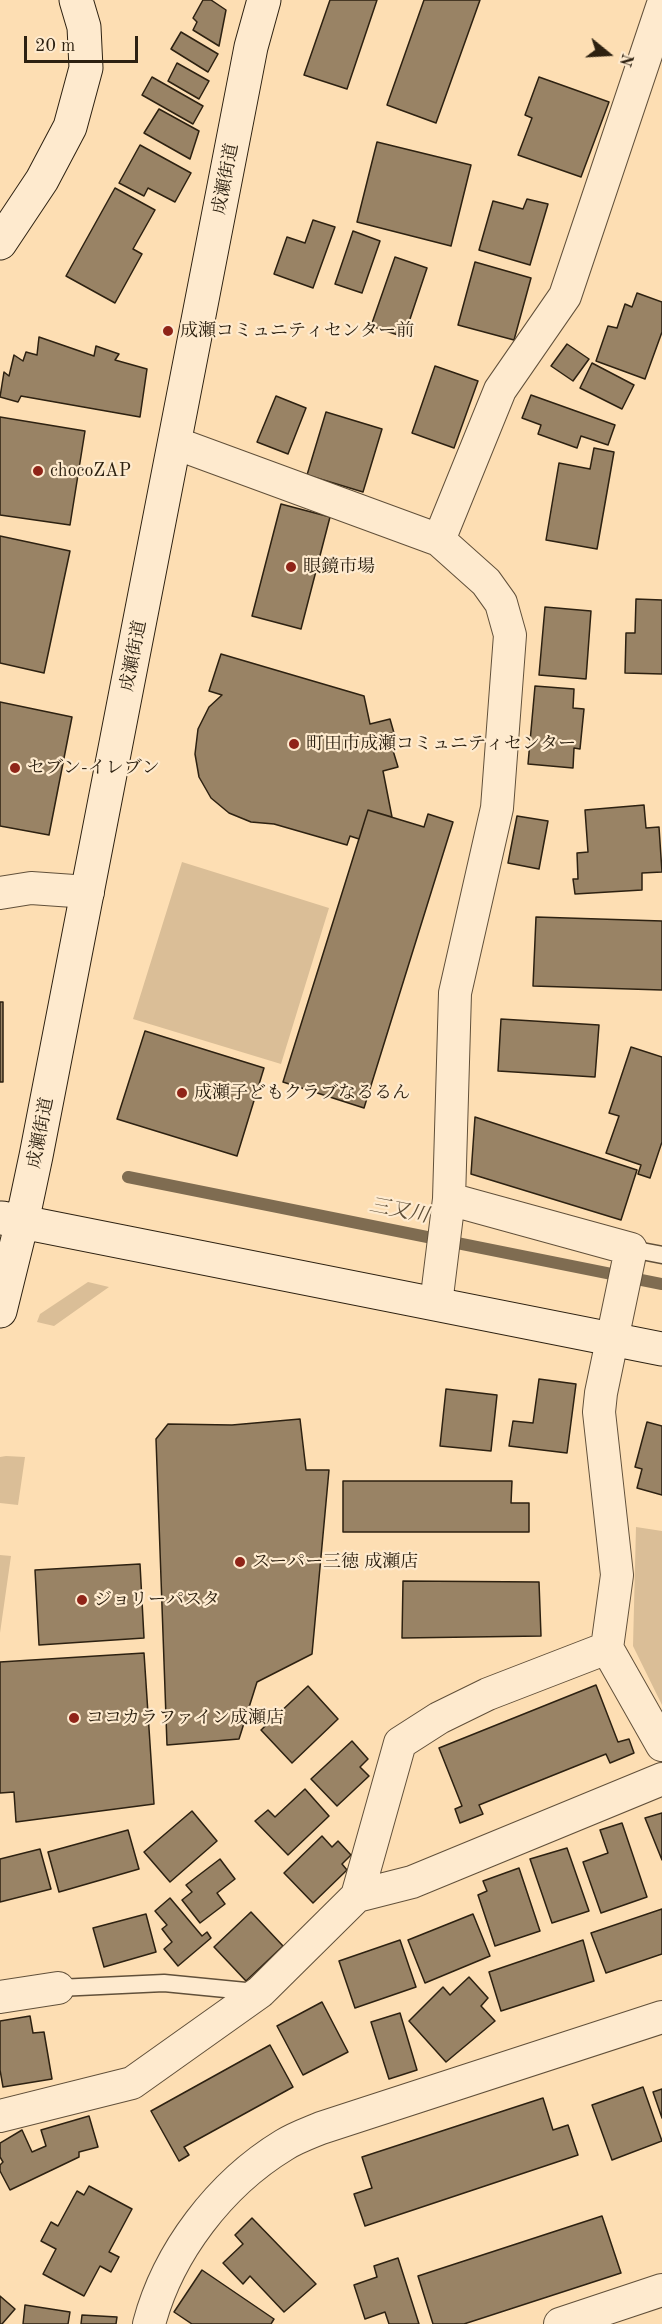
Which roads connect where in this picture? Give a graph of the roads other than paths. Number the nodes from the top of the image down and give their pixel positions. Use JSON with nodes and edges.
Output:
{"nodes":[{"id":1,"x":76,"y":0,"type":"edge"},
{"id":2,"x":264,"y":0,"type":"edge"},
{"id":3,"x":662,"y":7,"type":"edge"},
{"id":4,"x":0,"y":243,"type":"edge"},
{"id":5,"x":175,"y":442,"type":"junction"},
{"id":6,"x":439,"y":540,"type":"junction"},
{"id":7,"x":0,"y":892,"type":"edge"},
{"id":8,"x":88,"y":892,"type":"junction"},
{"id":9,"x":449,"y":1207,"type":"junction"},
{"id":10,"x":11,"y":1220,"type":"edge"},
{"id":11,"x":630,"y":1253,"type":"junction"},
{"id":12,"x":662,"y":1256,"type":"edge"},
{"id":13,"x":436,"y":1304,"type":"junction"},
{"id":14,"x":0,"y":1311,"type":"edge"},
{"id":15,"x":612,"y":1339,"type":"junction"},
{"id":16,"x":662,"y":1349,"type":"edge"},
{"id":17,"x":607,"y":1648,"type":"junction"},
{"id":18,"x":662,"y":1745,"type":"edge"},
{"id":19,"x":662,"y":1779,"type":"edge"},
{"id":20,"x":357,"y":1896,"type":"junction"},
{"id":21,"x":58,"y":1988,"type":"joint"},
{"id":22,"x":260,"y":1992,"type":"junction"},
{"id":23,"x":0,"y":1997,"type":"edge"},
{"id":24,"x":662,"y":2017,"type":"edge"},
{"id":25,"x":0,"y":2116,"type":"edge"},
{"id":26,"x":662,"y":2290,"type":"edge"},
{"id":27,"x":149,"y":2324,"type":"edge"},
{"id":28,"x":560,"y":2324,"type":"edge"}],
"edges":[{"from":1,"to":4,"type":"main road"},
{"from":2,"to":5,"type":"main road","name":"成瀬街道"},
{"from":3,"to":6,"type":"street"},
{"from":5,"to":6,"type":"street"},
{"from":5,"to":8,"type":"main road","name":"成瀬街道"},
{"from":6,"to":9,"type":"street"},
{"from":7,"to":8,"type":"street"},
{"from":8,"to":10,"type":"main road","name":"成瀬街道"},
{"from":9,"to":11,"type":"street"},
{"from":9,"to":13,"type":"street"},
{"from":10,"to":13,"type":"main road"},
{"from":10,"to":14,"type":"main road","name":"成瀬街道"},
{"from":11,"to":12,"type":"lane"},
{"from":11,"to":15,"type":"street"},
{"from":13,"to":15,"type":"main road"},
{"from":15,"to":16,"type":"main road"},
{"from":15,"to":17,"type":"street"},
{"from":17,"to":18,"type":"street"},
{"from":17,"to":20,"type":"street"},
{"from":19,"to":20,"type":"street"},
{"from":20,"to":22,"type":"street"},
{"from":21,"to":22,"type":"lane"},
{"from":21,"to":23,"type":"street"},
{"from":22,"to":25,"type":"street"},
{"from":24,"to":27,"type":"street"},
{"from":26,"to":28,"type":"street"}]}
